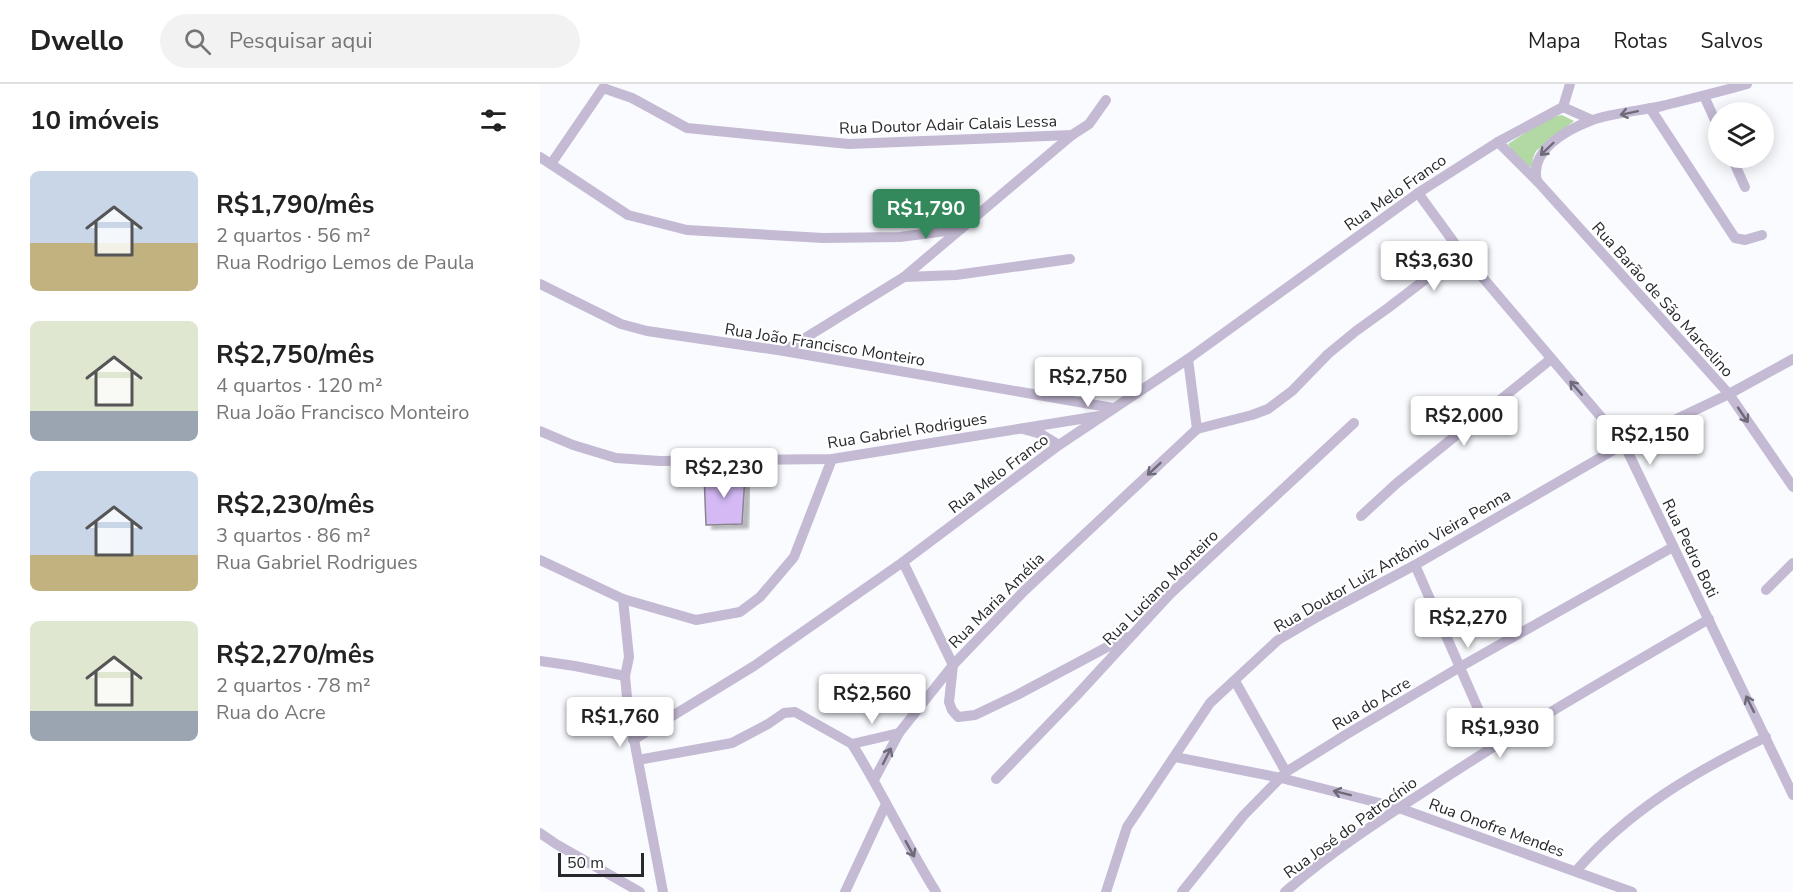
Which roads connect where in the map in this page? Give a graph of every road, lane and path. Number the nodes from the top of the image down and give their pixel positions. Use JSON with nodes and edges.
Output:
{"nodes":[{"id":1,"x":1570,"y":84,"type":"edge"},
{"id":2,"x":1747,"y":84,"type":"edge"},
{"id":3,"x":1704,"y":96,"type":"junction"},
{"id":4,"x":1106,"y":100,"type":"dead end"},
{"id":5,"x":1708,"y":105,"type":"edge"},
{"id":6,"x":1563,"y":106,"type":"junction"},
{"id":7,"x":1650,"y":108,"type":"junction"},
{"id":8,"x":1592,"y":120,"type":"junction"},
{"id":9,"x":1072,"y":135,"type":"junction"},
{"id":10,"x":1498,"y":142,"type":"junction"},
{"id":11,"x":540,"y":157,"type":"edge"},
{"id":12,"x":545,"y":164,"type":"edge"},
{"id":13,"x":1736,"y":168,"type":"edge"},
{"id":14,"x":1538,"y":182,"type":"junction"},
{"id":15,"x":1745,"y":187,"type":"dead end"},
{"id":16,"x":1418,"y":193,"type":"junction"},
{"id":17,"x":961,"y":229,"type":"junction"},
{"id":18,"x":1762,"y":235,"type":"dead end"},
{"id":19,"x":1461,"y":252,"type":"junction"},
{"id":20,"x":1070,"y":259,"type":"dead end"},
{"id":21,"x":904,"y":277,"type":"junction"},
{"id":22,"x":540,"y":284,"type":"edge"},
{"id":23,"x":784,"y":351,"type":"junction"},
{"id":24,"x":1188,"y":359,"type":"junction"},
{"id":25,"x":1551,"y":359,"type":"junction"},
{"id":26,"x":1793,"y":359,"type":"edge"},
{"id":27,"x":1729,"y":394,"type":"junction"},
{"id":28,"x":1113,"y":408,"type":"junction"},
{"id":29,"x":1103,"y":415,"type":"junction"},
{"id":30,"x":1354,"y":423,"type":"dead end"},
{"id":31,"x":1017,"y":428,"type":"junction"},
{"id":32,"x":1197,"y":429,"type":"junction"},
{"id":33,"x":540,"y":431,"type":"edge"},
{"id":34,"x":1624,"y":444,"type":"junction"},
{"id":35,"x":1059,"y":445,"type":"junction"},
{"id":36,"x":832,"y":459,"type":"junction"},
{"id":37,"x":1793,"y":487,"type":"edge"},
{"id":38,"x":1361,"y":516,"type":"dead end"},
{"id":39,"x":1673,"y":547,"type":"junction"},
{"id":40,"x":540,"y":560,"type":"edge"},
{"id":41,"x":903,"y":562,"type":"junction"},
{"id":42,"x":1793,"y":563,"type":"edge"},
{"id":43,"x":1415,"y":565,"type":"junction"},
{"id":44,"x":1766,"y":590,"type":"dead end"},
{"id":45,"x":623,"y":599,"type":"junction"},
{"id":46,"x":1709,"y":619,"type":"junction"},
{"id":47,"x":1133,"y":633,"type":"junction"},
{"id":48,"x":540,"y":661,"type":"edge"},
{"id":49,"x":953,"y":665,"type":"junction"},
{"id":50,"x":1460,"y":667,"type":"junction"},
{"id":51,"x":625,"y":676,"type":"junction"},
{"id":52,"x":1234,"y":681,"type":"junction"},
{"id":53,"x":899,"y":733,"type":"junction"},
{"id":54,"x":1766,"y":737,"type":"junction"},
{"id":55,"x":633,"y":740,"type":"junction"},
{"id":56,"x":852,"y":744,"type":"junction"},
{"id":57,"x":1494,"y":745,"type":"junction"},
{"id":58,"x":1175,"y":757,"type":"junction"},
{"id":59,"x":638,"y":760,"type":"junction"},
{"id":60,"x":1283,"y":775,"type":"junction"},
{"id":61,"x":996,"y":779,"type":"dead end"},
{"id":62,"x":874,"y":780,"type":"junction"},
{"id":63,"x":1793,"y":795,"type":"edge"},
{"id":64,"x":886,"y":804,"type":"junction"},
{"id":65,"x":1399,"y":808,"type":"junction"},
{"id":66,"x":540,"y":833,"type":"edge"},
{"id":67,"x":1576,"y":871,"type":"junction"},
{"id":68,"x":640,"y":892,"type":"edge"},
{"id":69,"x":663,"y":892,"type":"edge"},
{"id":70,"x":844,"y":892,"type":"edge"},
{"id":71,"x":936,"y":892,"type":"edge"},
{"id":72,"x":1106,"y":892,"type":"edge"},
{"id":73,"x":1182,"y":892,"type":"edge"},
{"id":74,"x":1285,"y":892,"type":"edge"},
{"id":75,"x":1632,"y":892,"type":"edge"}],
"edges":[{"from":1,"to":6,"type":"street"},
{"from":2,"to":3,"type":"street"},
{"from":3,"to":5,"type":"street"},
{"from":3,"to":7,"type":"street"},
{"from":4,"to":9,"type":"street"},
{"from":6,"to":8,"type":"street"},
{"from":6,"to":10,"type":"street","name":"Rua Melo Franco"},
{"from":7,"to":8,"type":"street","one_way":true},
{"from":7,"to":18,"type":"street"},
{"from":8,"to":14,"type":"street","one_way":true},
{"from":9,"to":12,"type":"street","name":"Rua Doutor Adair Calais Lessa"},
{"from":9,"to":17,"type":"street"},
{"from":10,"to":14,"type":"street","name":"Rua Barão de São Marcelino"},
{"from":10,"to":16,"type":"street","name":"Rua Melo Franco"},
{"from":11,"to":12,"type":"street"},
{"from":12,"to":17,"type":"street"},
{"from":13,"to":15,"type":"street"},
{"from":14,"to":27,"type":"street","name":"Rua Barão de São Marcelino"},
{"from":16,"to":19,"type":"street","name":"Rua Pedro Boti"},
{"from":16,"to":24,"type":"street","name":"Rua Melo Franco"},
{"from":17,"to":21,"type":"street"},
{"from":19,"to":25,"type":"street","name":"Rua Pedro Boti"},
{"from":19,"to":32,"type":"street"},
{"from":20,"to":21,"type":"street"},
{"from":21,"to":23,"type":"street"},
{"from":22,"to":23,"type":"street","name":"Rua João Francisco Monteiro"},
{"from":23,"to":28,"type":"street","name":"Rua João Francisco Monteiro"},
{"from":24,"to":28,"type":"street","name":"Rua Melo Franco"},
{"from":24,"to":32,"type":"street"},
{"from":34,"to":25,"type":"street","name":"Rua Pedro Boti","one_way":true},
{"from":25,"to":38,"type":"street"},
{"from":26,"to":27,"type":"street","name":"Rua Doutor Luiz Antônio Vieira Penna"},
{"from":27,"to":34,"type":"street","name":"Rua Doutor Luiz Antônio Vieira Penna"},
{"from":27,"to":37,"type":"street","name":"Rua Barão de São Marcelino","one_way":true},
{"from":28,"to":29,"type":"street","name":"Rua Melo Franco"},
{"from":29,"to":31,"type":"street","name":"Rua Gabriel Rodrigues"},
{"from":29,"to":35,"type":"street","name":"Rua Melo Franco"},
{"from":30,"to":47,"type":"street","name":"Rua Luciano Monteiro"},
{"from":31,"to":35,"type":"street"},
{"from":31,"to":36,"type":"street","name":"Rua Gabriel Rodrigues"},
{"from":32,"to":49,"type":"street","name":"Rua Maria Amélia","one_way":true},
{"from":33,"to":36,"type":"street","name":"Rua Gabriel Rodrigues"},
{"from":34,"to":39,"type":"street","name":"Rua Pedro Boti"},
{"from":34,"to":43,"type":"street","name":"Rua Doutor Luiz Antônio Vieira Penna"},
{"from":35,"to":41,"type":"street","name":"Rua Melo Franco"},
{"from":36,"to":45,"type":"street"},
{"from":39,"to":46,"type":"street","name":"Rua Pedro Boti"},
{"from":39,"to":50,"type":"street","name":"Rua do Acre"},
{"from":40,"to":45,"type":"street"},
{"from":41,"to":49,"type":"street"},
{"from":41,"to":55,"type":"street","name":"Rua Melo Franco"},
{"from":42,"to":44,"type":"street"},
{"from":43,"to":50,"type":"street"},
{"from":43,"to":52,"type":"street","name":"Rua Doutor Luiz Antônio Vieira Penna"},
{"from":45,"to":51,"type":"street"},
{"from":54,"to":46,"type":"street","name":"Rua Pedro Boti","one_way":true},
{"from":46,"to":57,"type":"street","name":"Rua José do Patrocínio"},
{"from":47,"to":49,"type":"street"},
{"from":47,"to":61,"type":"street","name":"Rua Luciano Monteiro"},
{"from":48,"to":51,"type":"street"},
{"from":49,"to":53,"type":"street","name":"Rua Maria Amélia"},
{"from":50,"to":57,"type":"street"},
{"from":50,"to":60,"type":"street","name":"Rua do Acre"},
{"from":51,"to":55,"type":"street"},
{"from":52,"to":58,"type":"street","name":"Rua Doutor Luiz Antônio Vieira Penna"},
{"from":52,"to":60,"type":"street"},
{"from":53,"to":56,"type":"street"},
{"from":62,"to":53,"type":"street","name":"Rua Maria Amélia","one_way":true},
{"from":54,"to":63,"type":"street","name":"Rua Pedro Boti"},
{"from":54,"to":67,"type":"street"},
{"from":55,"to":59,"type":"street"},
{"from":56,"to":59,"type":"street"},
{"from":56,"to":62,"type":"street"},
{"from":57,"to":65,"type":"street","name":"Rua José do Patrocínio"},
{"from":58,"to":60,"type":"street","name":"Rua Onofre Mendes"},
{"from":58,"to":72,"type":"street","name":"Rua Doutor Luiz Antônio Vieira Penna"},
{"from":59,"to":69,"type":"street"},
{"from":65,"to":60,"type":"street","name":"Rua Onofre Mendes","one_way":true},
{"from":60,"to":73,"type":"street","name":"Rua do Acre"},
{"from":62,"to":64,"type":"street"},
{"from":64,"to":70,"type":"street"},
{"from":64,"to":71,"type":"street","one_way":true},
{"from":65,"to":67,"type":"street","name":"Rua Onofre Mendes"},
{"from":65,"to":74,"type":"street","name":"Rua José do Patrocínio"},
{"from":66,"to":68,"type":"street"},
{"from":67,"to":75,"type":"street","name":"Rua Onofre Mendes"}]}
